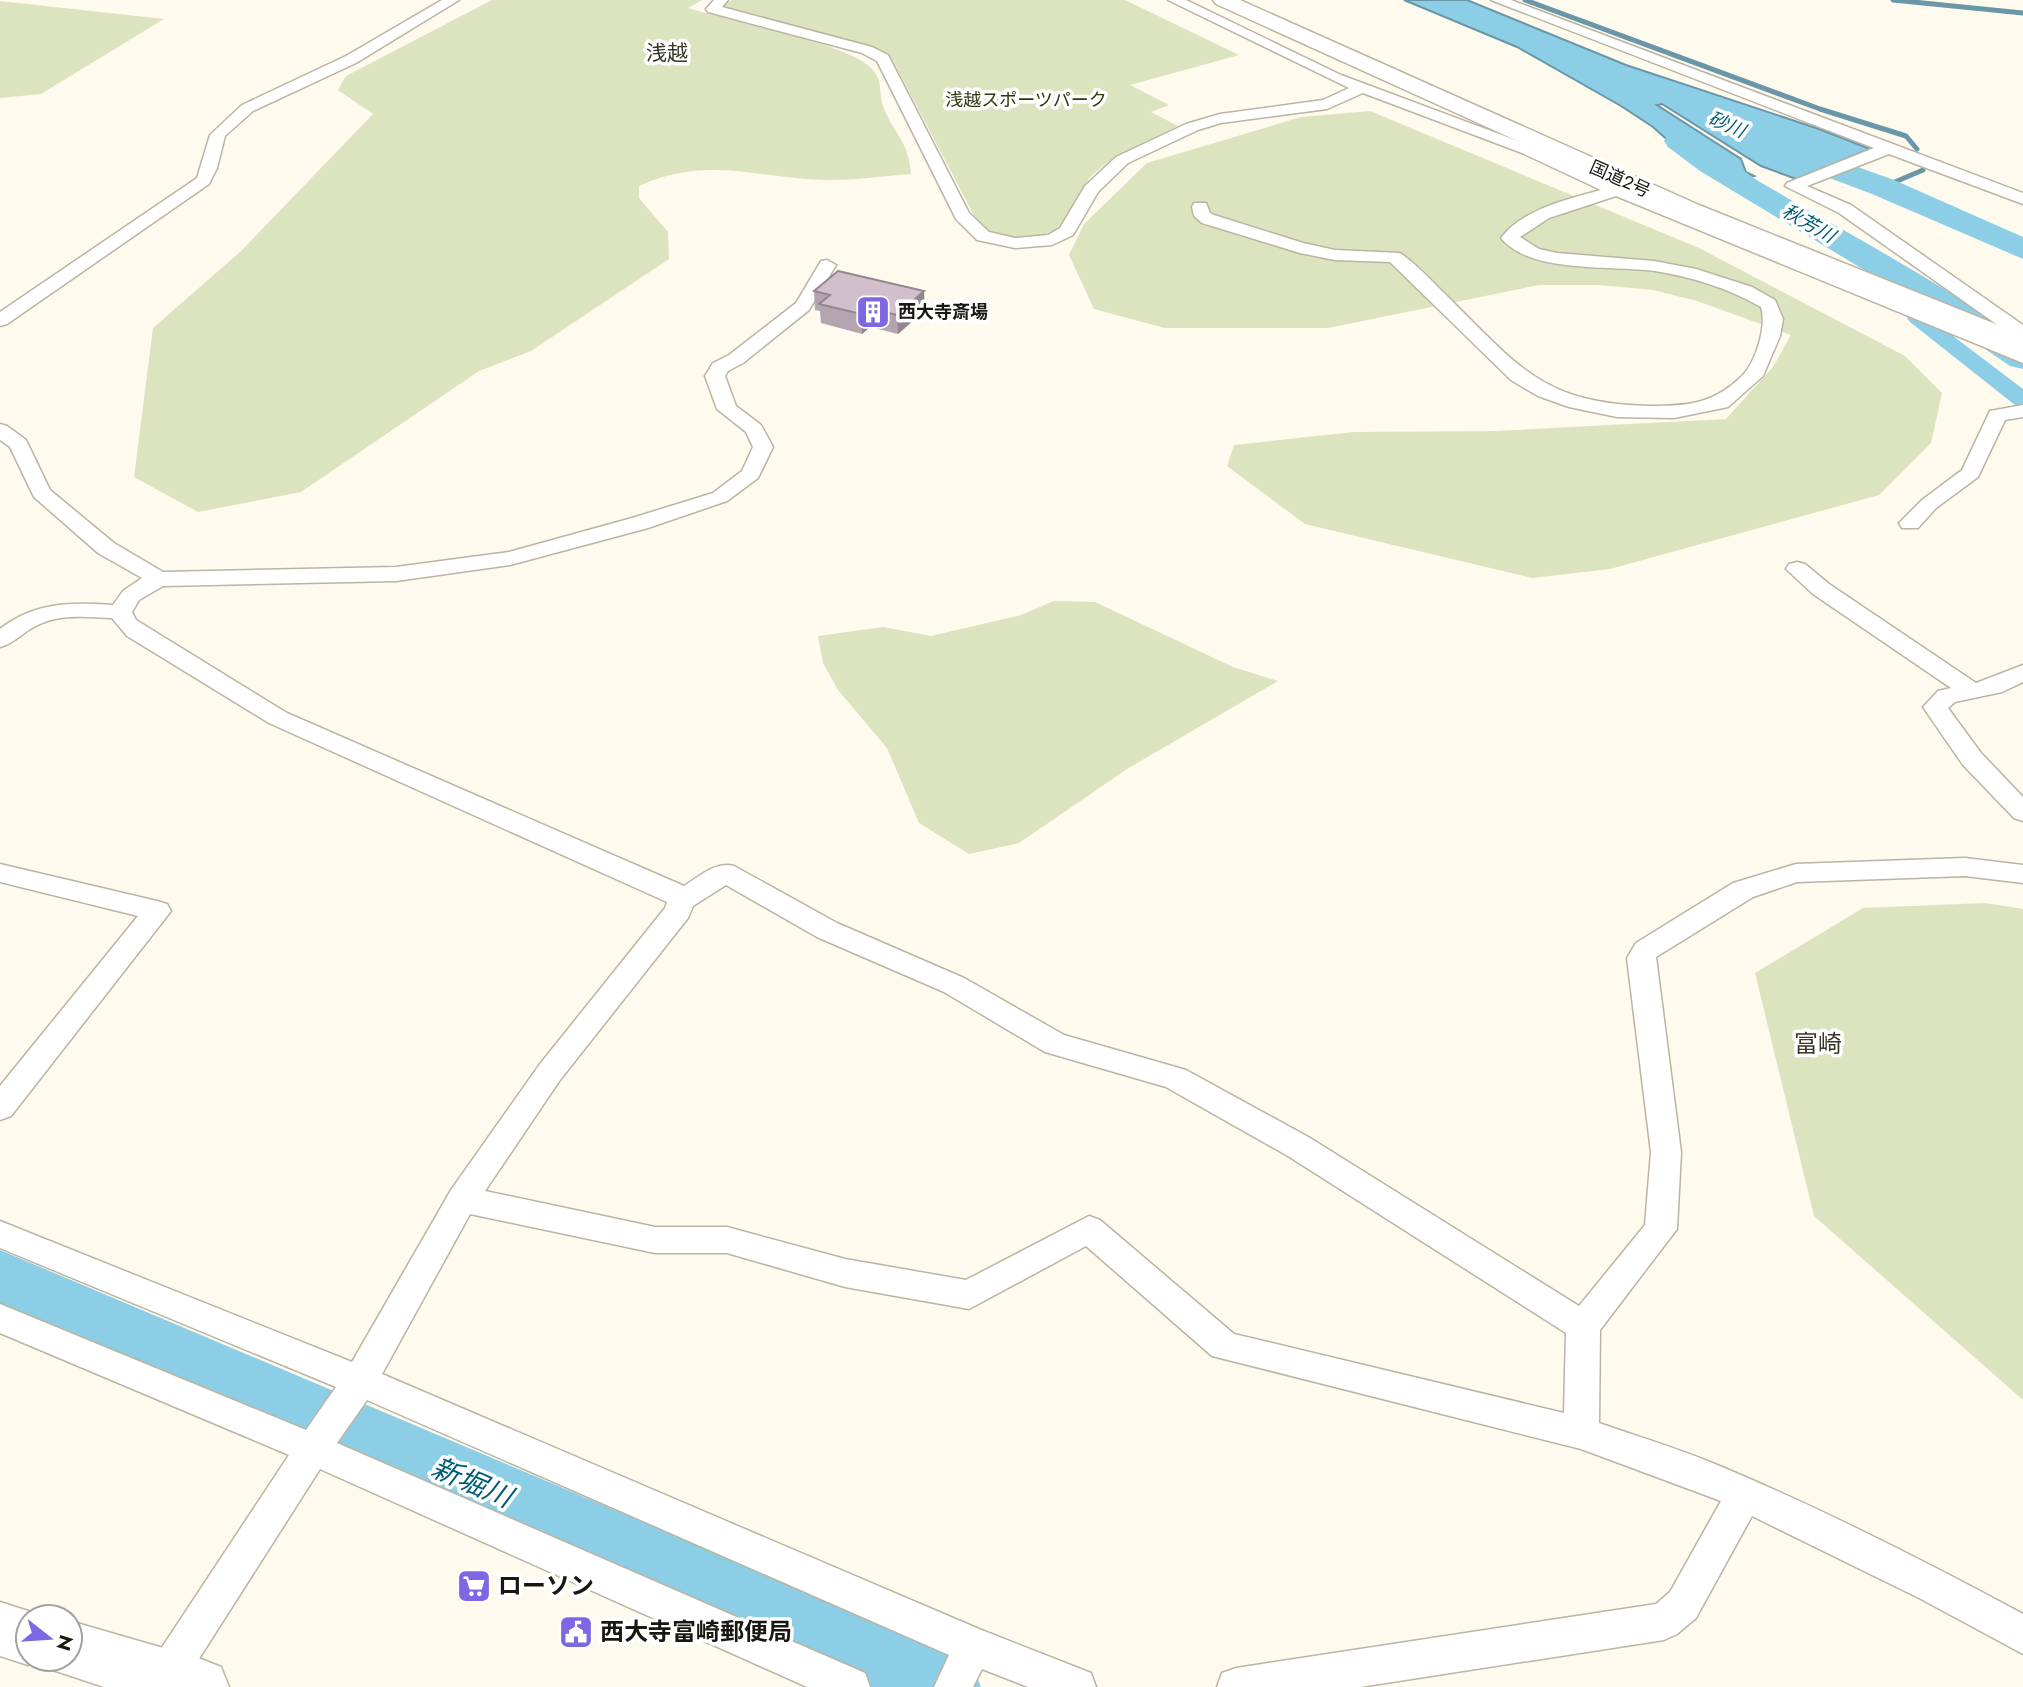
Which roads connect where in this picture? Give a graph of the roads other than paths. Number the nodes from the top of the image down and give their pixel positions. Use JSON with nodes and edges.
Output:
{"nodes":[{"id":1,"x":452,"y":0,"type":"edge"},
{"id":2,"x":721,"y":0,"type":"edge"},
{"id":3,"x":1174,"y":0,"type":"edge"},
{"id":4,"x":1223,"y":0,"type":"edge"},
{"id":5,"x":1498,"y":0,"type":"edge"},
{"id":6,"x":1362,"y":88,"type":"junction"},
{"id":7,"x":1889,"y":148,"type":"junction"},
{"id":8,"x":1617,"y":191,"type":"junction"},
{"id":9,"x":2023,"y":199,"type":"edge"},
{"id":10,"x":1200,"y":207,"type":"dead end"},
{"id":11,"x":1684,"y":213,"type":"junction"},
{"id":12,"x":827,"y":265,"type":"dead end"},
{"id":13,"x":0,"y":320,"type":"edge"},
{"id":14,"x":2023,"y":334,"type":"edge"},
{"id":15,"x":2023,"y":345,"type":"edge"},
{"id":16,"x":2023,"y":357,"type":"edge"},
{"id":17,"x":2023,"y":411,"type":"edge"},
{"id":18,"x":0,"y":430,"type":"edge"},
{"id":19,"x":1910,"y":523,"type":"dead end"},
{"id":20,"x":1797,"y":569,"type":"dead end"},
{"id":21,"x":159,"y":579,"type":"junction"},
{"id":22,"x":121,"y":612,"type":"junction"},
{"id":23,"x":0,"y":640,"type":"edge"},
{"id":24,"x":2023,"y":672,"type":"edge"},
{"id":25,"x":1972,"y":691,"type":"junction"},
{"id":26,"x":2023,"y":812,"type":"edge"},
{"id":27,"x":0,"y":873,"type":"edge"},
{"id":28,"x":2023,"y":874,"type":"edge"},
{"id":29,"x":681,"y":901,"type":"junction"},
{"id":30,"x":0,"y":1108,"type":"edge"},
{"id":31,"x":462,"y":1199,"type":"junction"},
{"id":32,"x":0,"y":1234,"type":"edge"},
{"id":33,"x":0,"y":1318,"type":"edge"},
{"id":34,"x":1583,"y":1326,"type":"junction"},
{"id":35,"x":356,"y":1389,"type":"junction"},
{"id":36,"x":1581,"y":1433,"type":"junction"},
{"id":37,"x":315,"y":1446,"type":"junction"},
{"id":38,"x":1745,"y":1494,"type":"junction"},
{"id":39,"x":2023,"y":1634,"type":"edge"},
{"id":40,"x":84,"y":1654,"type":"edge"},
{"id":41,"x":964,"y":1664,"type":"edge"},
{"id":42,"x":175,"y":1683,"type":"edge"},
{"id":43,"x":851,"y":1687,"type":"edge"},
{"id":44,"x":1077,"y":1687,"type":"edge"},
{"id":45,"x":1236,"y":1687,"type":"edge"}],
"edges":[{"from":1,"to":13,"type":"street"},
{"from":2,"to":6,"type":"street"},
{"from":3,"to":6,"type":"street"},
{"from":4,"to":11,"type":"main road","name":"国道2号"},
{"from":5,"to":7,"type":"street"},
{"from":6,"to":8,"type":"street"},
{"from":7,"to":9,"type":"street"},
{"from":7,"to":14,"type":"street"},
{"from":8,"to":10,"type":"street"},
{"from":8,"to":11,"type":"street"},
{"from":11,"to":15,"type":"main road","name":"国道2号"},
{"from":11,"to":16,"type":"street"},
{"from":12,"to":21,"type":"street"},
{"from":17,"to":19,"type":"street"},
{"from":18,"to":21,"type":"street"},
{"from":20,"to":25,"type":"street"},
{"from":21,"to":22,"type":"street"},
{"from":22,"to":23,"type":"street"},
{"from":22,"to":29,"type":"street"},
{"from":24,"to":25,"type":"street"},
{"from":25,"to":26,"type":"street"},
{"from":27,"to":30,"type":"street"},
{"from":28,"to":34,"type":"street"},
{"from":29,"to":31,"type":"street"},
{"from":29,"to":34,"type":"street"},
{"from":31,"to":35,"type":"street"},
{"from":31,"to":36,"type":"street"},
{"from":32,"to":35,"type":"street"},
{"from":33,"to":37,"type":"street"},
{"from":34,"to":36,"type":"street"},
{"from":35,"to":37,"type":"street"},
{"from":35,"to":41,"type":"street"},
{"from":36,"to":38,"type":"street"},
{"from":37,"to":42,"type":"street"},
{"from":37,"to":43,"type":"street"},
{"from":38,"to":39,"type":"street"},
{"from":38,"to":45,"type":"street"},
{"from":40,"to":42,"type":"main road"},
{"from":41,"to":44,"type":"street"}]}
